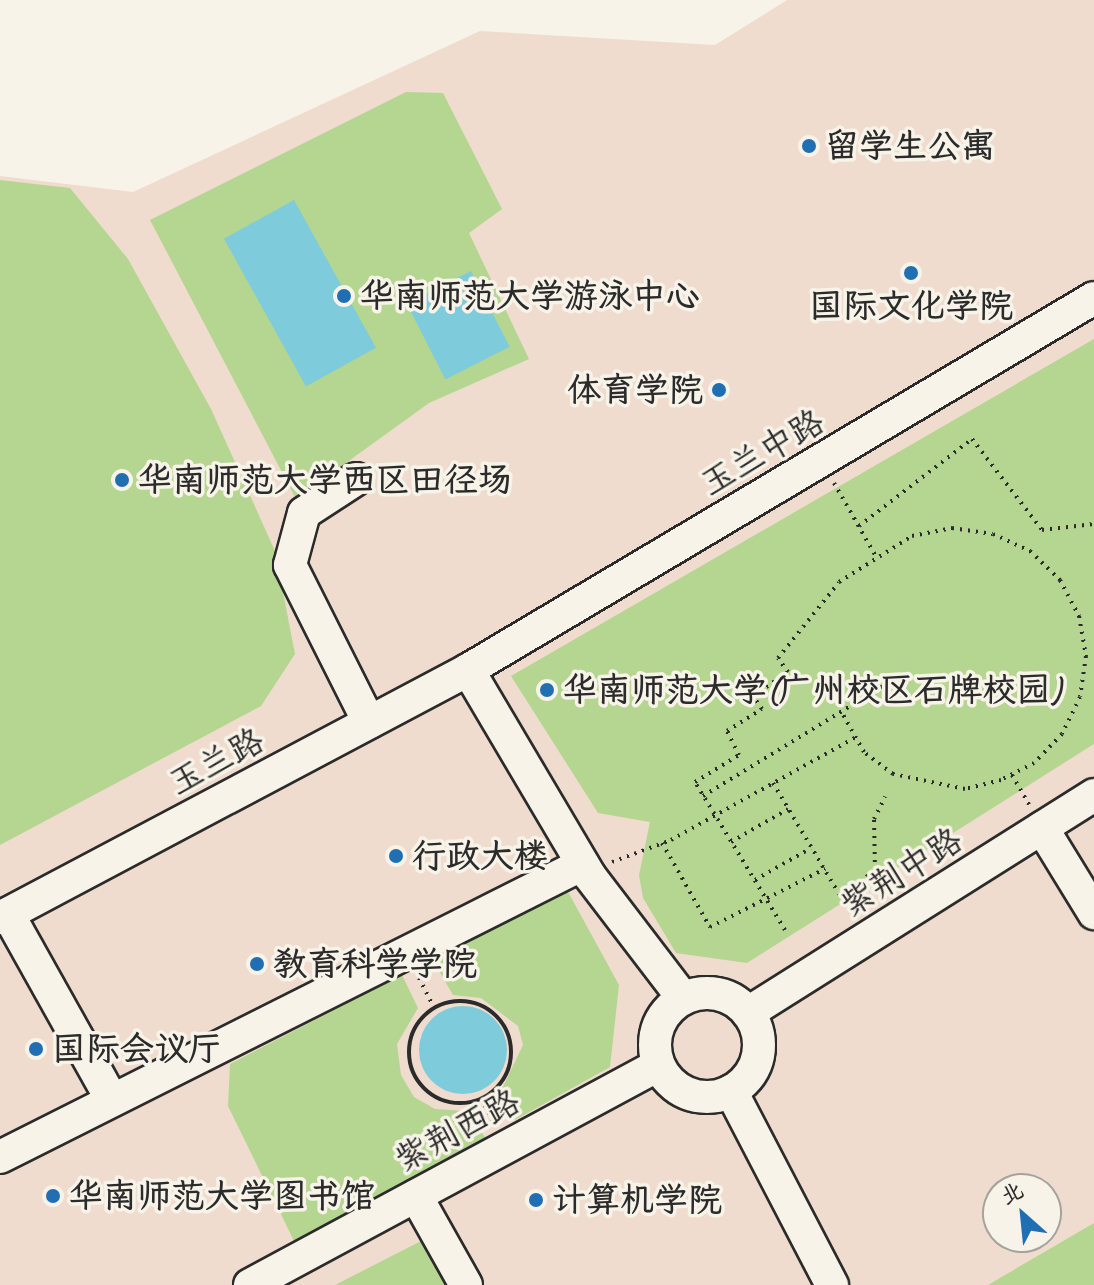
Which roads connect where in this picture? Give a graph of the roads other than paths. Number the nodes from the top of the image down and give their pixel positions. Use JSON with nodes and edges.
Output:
{"nodes":[{"id":1,"x":1094,"y":298,"type":"edge"},
{"id":2,"x":356,"y":479,"type":"dead end"},
{"id":3,"x":468,"y":670,"type":"junction"},
{"id":4,"x":369,"y":722,"type":"junction"},
{"id":5,"x":1094,"y":795,"type":"edge"},
{"id":6,"x":1042,"y":828,"type":"junction"},
{"id":7,"x":586,"y":870,"type":"junction"},
{"id":8,"x":1094,"y":913,"type":"edge"},
{"id":9,"x":4,"y":916,"type":"edge"},
{"id":10,"x":683,"y":998,"type":"junction"},
{"id":11,"x":748,"y":1013,"type":"junction"},
{"id":12,"x":658,"y":1065,"type":"junction"},
{"id":13,"x":731,"y":1091,"type":"junction"},
{"id":14,"x":112,"y":1100,"type":"junction"},
{"id":15,"x":0,"y":1157,"type":"edge"},
{"id":16,"x":416,"y":1196,"type":"junction"},
{"id":17,"x":250,"y":1285,"type":"edge"},
{"id":18,"x":466,"y":1285,"type":"edge"},
{"id":19,"x":832,"y":1285,"type":"edge"}],
"edges":[{"from":1,"to":3,"type":"street","name":"玉兰中路"},
{"from":2,"to":4,"type":"street"},
{"from":3,"to":4,"type":"street","name":"玉兰路"},
{"from":3,"to":7,"type":"street"},
{"from":4,"to":9,"type":"street","name":"玉兰路"},
{"from":5,"to":6,"type":"street","name":"紫荆中路"},
{"from":6,"to":8,"type":"street"},
{"from":6,"to":11,"type":"street","name":"紫荆中路"},
{"from":7,"to":10,"type":"street"},
{"from":7,"to":14,"type":"street"},
{"from":9,"to":14,"type":"street"},
{"from":10,"to":11,"type":"street"},
{"from":10,"to":12,"type":"street"},
{"from":11,"to":13,"type":"street"},
{"from":12,"to":13,"type":"street"},
{"from":12,"to":16,"type":"street","name":"紫荆西路"},
{"from":13,"to":19,"type":"street"},
{"from":14,"to":15,"type":"street"},
{"from":16,"to":17,"type":"street","name":"紫荆西路"},
{"from":16,"to":18,"type":"street"}]}
